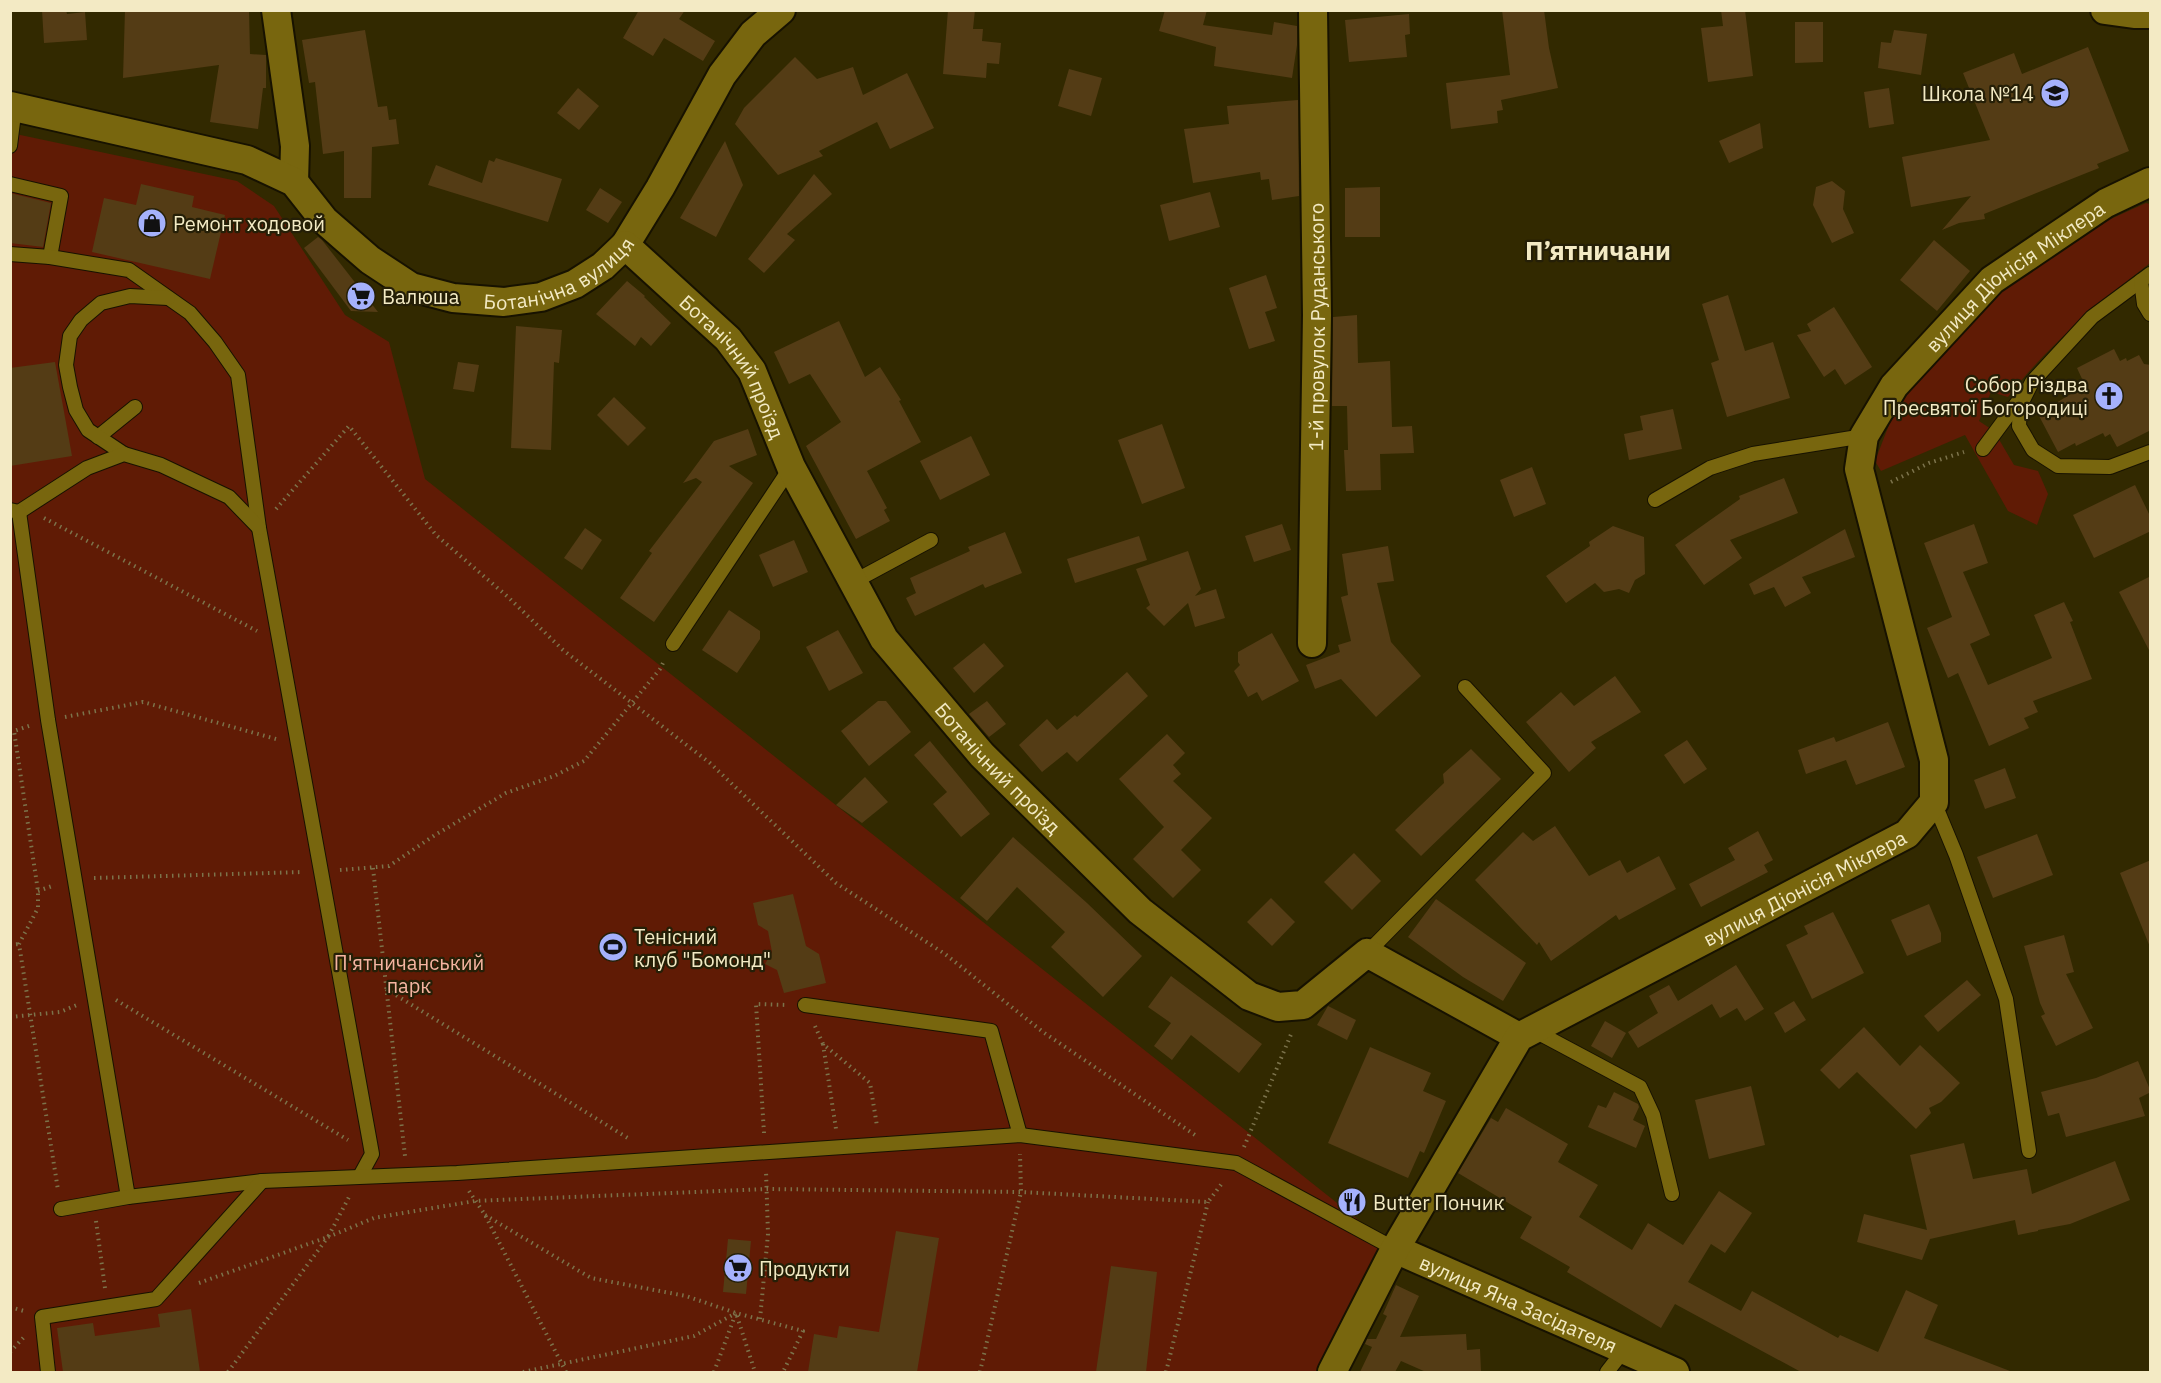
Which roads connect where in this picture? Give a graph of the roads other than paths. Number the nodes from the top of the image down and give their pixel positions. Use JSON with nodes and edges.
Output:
{"nodes":[{"id":1,"x":276,"y":10,"type":"edge"},
{"id":2,"x":781,"y":10,"type":"edge"},
{"id":3,"x":1313,"y":10,"type":"edge"},
{"id":4,"x":2105,"y":10,"type":"edge"},
{"id":5,"x":2151,"y":14,"type":"edge"},
{"id":6,"x":13,"y":106,"type":"edge"},
{"id":7,"x":10,"y":146,"type":"edge"},
{"id":8,"x":294,"y":182,"type":"junction"},
{"id":9,"x":2151,"y":182,"type":"edge"},
{"id":10,"x":10,"y":184,"type":"edge"},
{"id":11,"x":625,"y":244,"type":"junction"},
{"id":12,"x":10,"y":254,"type":"edge"},
{"id":13,"x":50,"y":257,"type":"junction"},
{"id":14,"x":2146,"y":277,"type":"edge"},
{"id":15,"x":169,"y":298,"type":"junction"},
{"id":16,"x":2151,"y":314,"type":"edge"},
{"id":17,"x":2032,"y":382,"type":"junction"},
{"id":18,"x":135,"y":407,"type":"dead end"},
{"id":19,"x":1864,"y":436,"type":"junction"},
{"id":20,"x":98,"y":437,"type":"junction"},
{"id":21,"x":1983,"y":449,"type":"road end"},
{"id":22,"x":2151,"y":452,"type":"edge"},
{"id":23,"x":124,"y":454,"type":"junction"},
{"id":24,"x":791,"y":466,"type":"junction"},
{"id":25,"x":1655,"y":500,"type":"dead end"},
{"id":26,"x":18,"y":510,"type":"edge"},
{"id":27,"x":259,"y":528,"type":"junction"},
{"id":28,"x":932,"y":540,"type":"dead end"},
{"id":29,"x":853,"y":582,"type":"junction"},
{"id":30,"x":1312,"y":643,"type":"dead end"},
{"id":31,"x":673,"y":644,"type":"dead end"},
{"id":32,"x":1465,"y":687,"type":"dead end"},
{"id":33,"x":1934,"y":802,"type":"junction"},
{"id":34,"x":1367,"y":953,"type":"junction"},
{"id":35,"x":805,"y":1005,"type":"road end"},
{"id":36,"x":1526,"y":1033,"type":"junction"},
{"id":37,"x":1020,"y":1135,"type":"junction"},
{"id":38,"x":2029,"y":1151,"type":"dead end"},
{"id":39,"x":360,"y":1176,"type":"junction"},
{"id":40,"x":262,"y":1181,"type":"junction"},
{"id":41,"x":1672,"y":1194,"type":"dead end"},
{"id":42,"x":128,"y":1197,"type":"junction"},
{"id":43,"x":61,"y":1209,"type":"road end"},
{"id":44,"x":1395,"y":1249,"type":"junction"},
{"id":45,"x":1624,"y":1350,"type":"junction"},
{"id":46,"x":48,"y":1372,"type":"edge"},
{"id":47,"x":1332,"y":1372,"type":"edge"},
{"id":48,"x":1606,"y":1372,"type":"edge"},
{"id":49,"x":1675,"y":1372,"type":"edge"}],
"edges":[{"from":1,"to":8,"type":"street"},
{"from":2,"to":11,"type":"street","name":"Ботанічна вулиця"},
{"from":3,"to":30,"type":"street","name":"1-й провулок Руданського"},
{"from":4,"to":5,"type":"street"},
{"from":6,"to":7,"type":"lane"},
{"from":6,"to":8,"type":"street","name":"Ботанічна вулиця"},
{"from":8,"to":11,"type":"street","name":"Ботанічна вулиця"},
{"from":9,"to":19,"type":"street","name":"вулиця Діонісія Міклера"},
{"from":10,"to":13,"type":"lane"},
{"from":11,"to":24,"type":"street","name":"Ботанічний проїзд"},
{"from":12,"to":13,"type":"lane"},
{"from":13,"to":15,"type":"lane"},
{"from":14,"to":16,"type":"lane"},
{"from":14,"to":17,"type":"lane"},
{"from":15,"to":20,"type":"lane"},
{"from":15,"to":27,"type":"lane"},
{"from":17,"to":21,"type":"lane"},
{"from":17,"to":22,"type":"lane"},
{"from":18,"to":20,"type":"lane"},
{"from":19,"to":25,"type":"lane"},
{"from":19,"to":33,"type":"street","name":"вулиця Діонісія Міклера"},
{"from":20,"to":23,"type":"lane"},
{"from":23,"to":26,"type":"lane"},
{"from":23,"to":27,"type":"lane"},
{"from":24,"to":29,"type":"street","name":"Ботанічний проїзд"},
{"from":24,"to":31,"type":"lane"},
{"from":26,"to":42,"type":"lane"},
{"from":27,"to":39,"type":"lane"},
{"from":28,"to":29,"type":"lane"},
{"from":29,"to":34,"type":"street","name":"Ботанічний проїзд"},
{"from":32,"to":34,"type":"lane"},
{"from":33,"to":36,"type":"street","name":"вулиця Діонісія Міклера"},
{"from":33,"to":38,"type":"lane"},
{"from":34,"to":36,"type":"street"},
{"from":35,"to":37,"type":"lane"},
{"from":36,"to":41,"type":"lane"},
{"from":36,"to":44,"type":"street"},
{"from":37,"to":39,"type":"lane"},
{"from":37,"to":44,"type":"lane"},
{"from":39,"to":40,"type":"lane"},
{"from":40,"to":42,"type":"lane"},
{"from":40,"to":46,"type":"lane"},
{"from":42,"to":43,"type":"lane"},
{"from":44,"to":45,"type":"street","name":"вулиця Яна Засідателя"},
{"from":44,"to":47,"type":"street"},
{"from":45,"to":48,"type":"lane"},
{"from":45,"to":49,"type":"street","name":"вулиця Яна Засідателя"}]}
